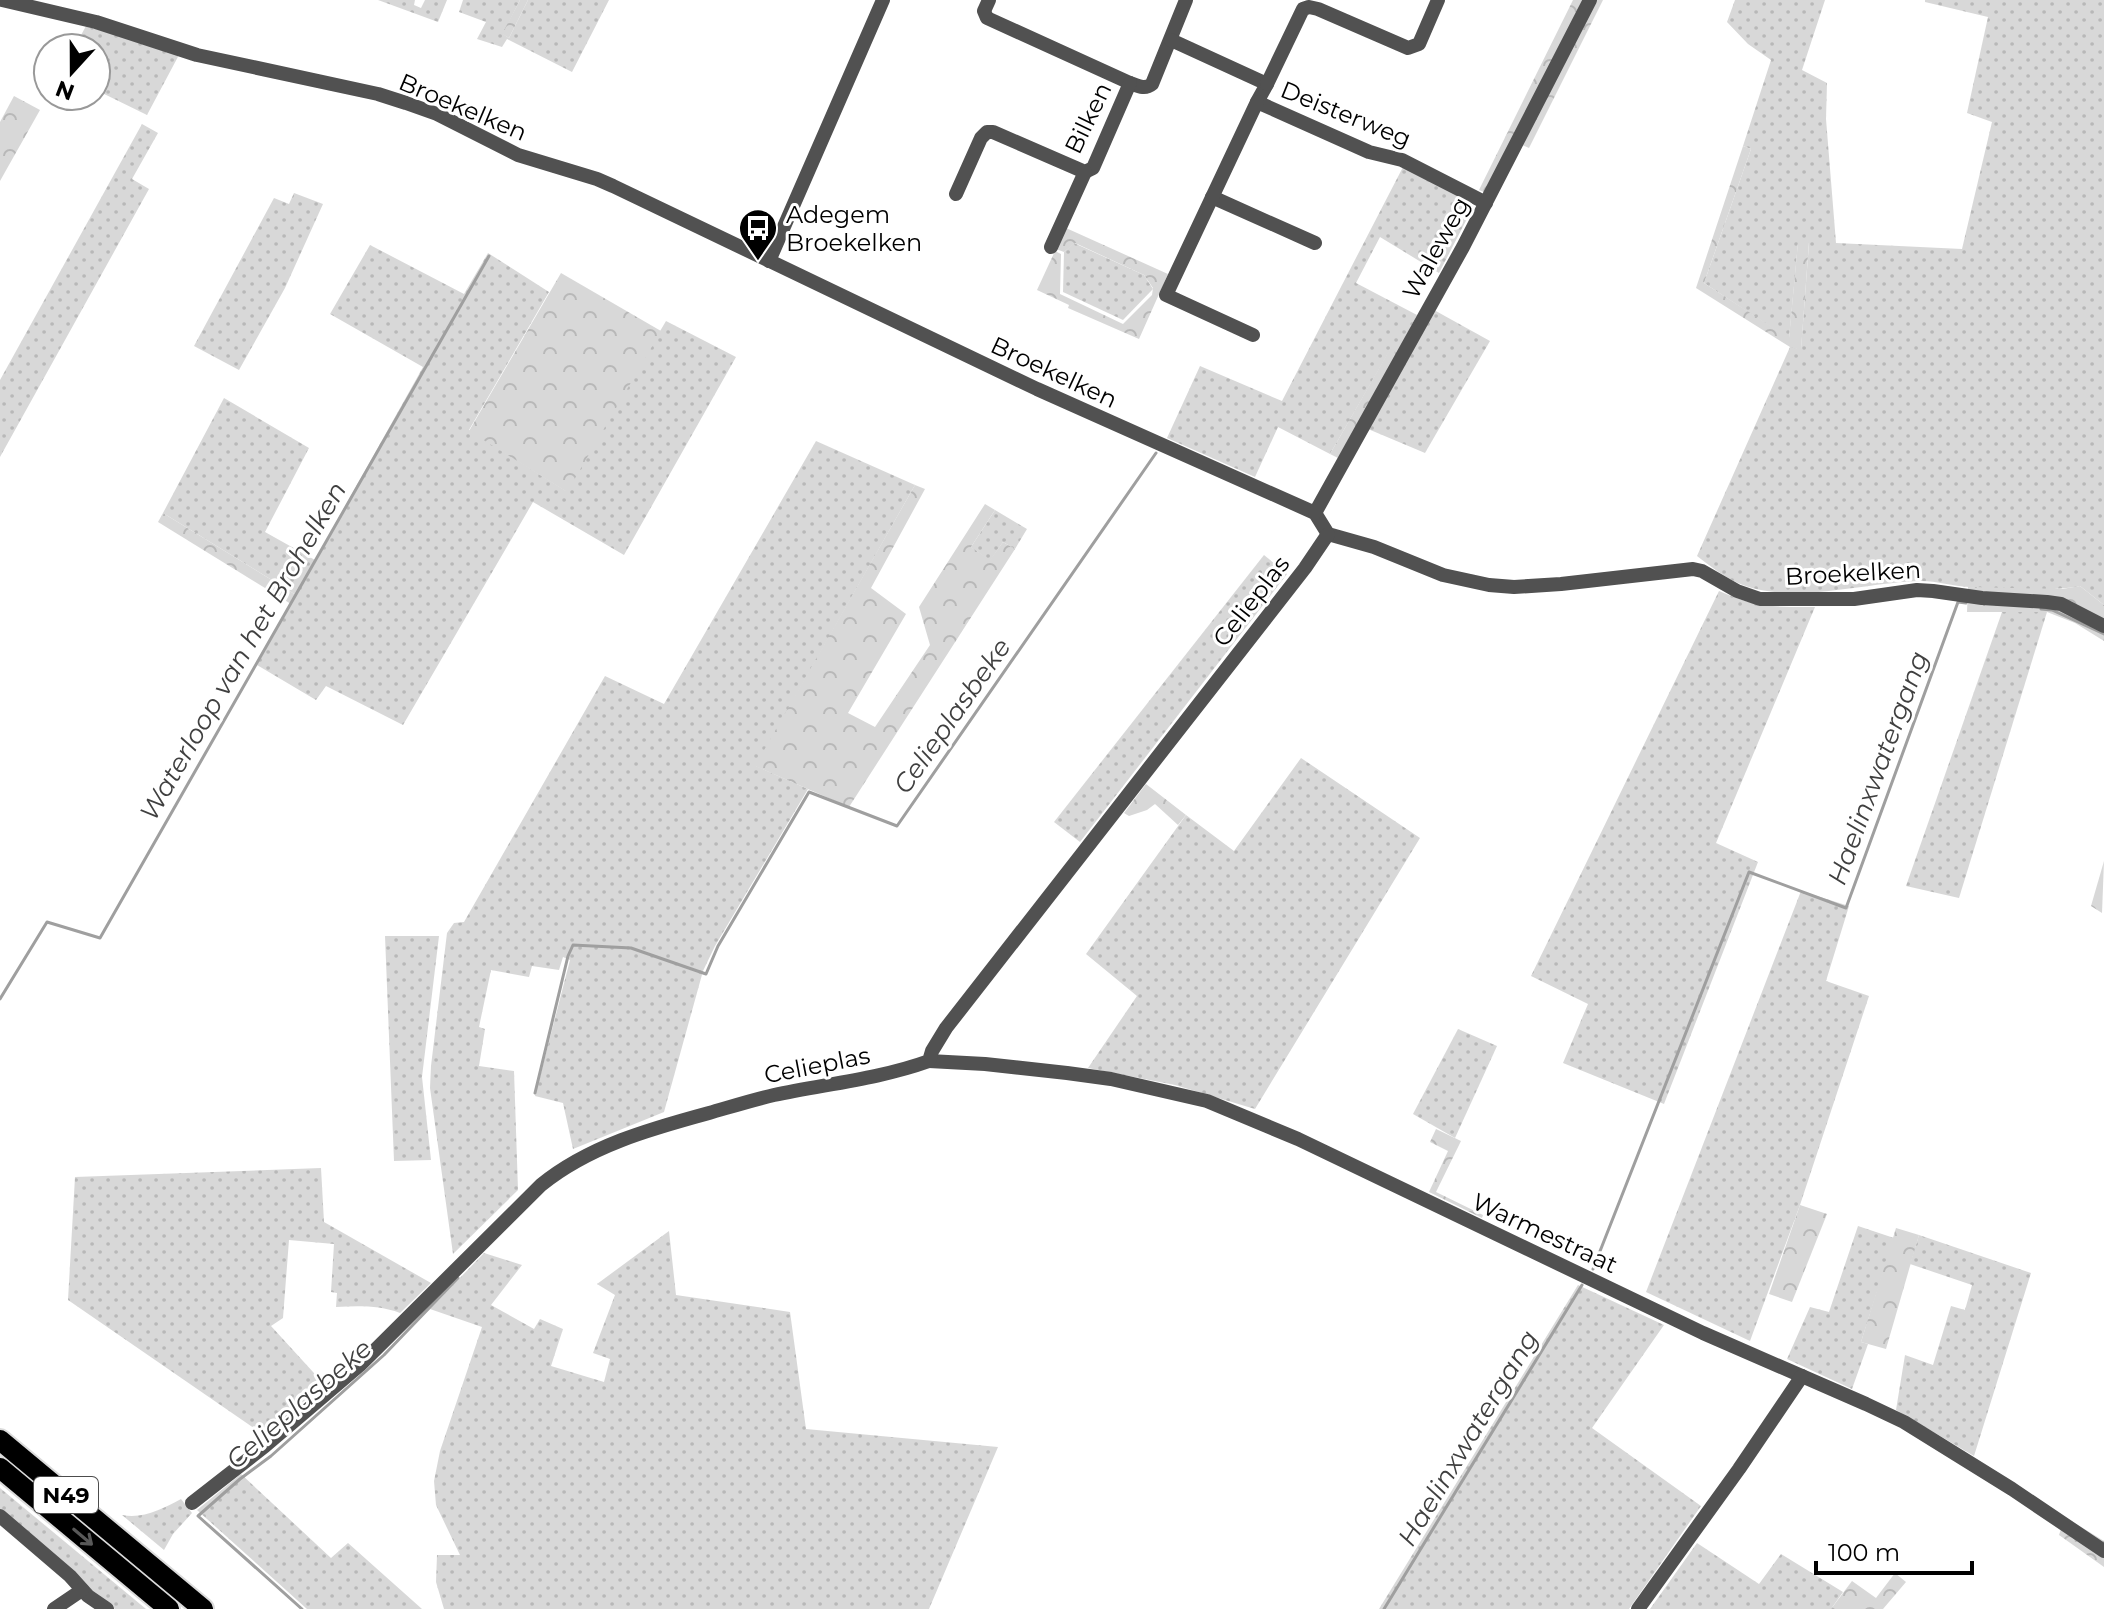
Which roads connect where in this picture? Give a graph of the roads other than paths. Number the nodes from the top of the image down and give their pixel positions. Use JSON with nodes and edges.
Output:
{"nodes":[{"id":1,"x":2,"y":0,"type":"edge"},
{"id":2,"x":883,"y":0,"type":"edge"},
{"id":3,"x":989,"y":0,"type":"edge"},
{"id":4,"x":1186,"y":0,"type":"edge"},
{"id":5,"x":1438,"y":0,"type":"edge"},
{"id":6,"x":1590,"y":0,"type":"edge"},
{"id":7,"x":1320,"y":4,"type":"edge"},
{"id":8,"x":1171,"y":40,"type":"junction"},
{"id":9,"x":1130,"y":83,"type":"junction"},
{"id":10,"x":1267,"y":84,"type":"junction"},
{"id":11,"x":1257,"y":102,"type":"junction"},
{"id":12,"x":1085,"y":172,"type":"junction"},
{"id":13,"x":956,"y":194,"type":"dead end"},
{"id":14,"x":1212,"y":197,"type":"junction"},
{"id":15,"x":1486,"y":203,"type":"junction"},
{"id":16,"x":1315,"y":243,"type":"dead end"},
{"id":17,"x":1051,"y":247,"type":"dead end"},
{"id":18,"x":769,"y":261,"type":"junction"},
{"id":19,"x":1253,"y":335,"type":"dead end"},
{"id":20,"x":1315,"y":513,"type":"junction"},
{"id":21,"x":1328,"y":534,"type":"junction"},
{"id":22,"x":2104,"y":626,"type":"edge"},
{"id":23,"x":929,"y":1061,"type":"junction"},
{"id":24,"x":1802,"y":1376,"type":"junction"},
{"id":25,"x":0,"y":1440,"type":"edge"},
{"id":26,"x":0,"y":1468,"type":"edge"},
{"id":27,"x":192,"y":1503,"type":"dead end"},
{"id":28,"x":0,"y":1516,"type":"edge"},
{"id":29,"x":2104,"y":1551,"type":"edge"},
{"id":30,"x":82,"y":1590,"type":"junction"},
{"id":31,"x":54,"y":1609,"type":"edge"},
{"id":32,"x":107,"y":1609,"type":"edge"},
{"id":33,"x":169,"y":1609,"type":"edge"},
{"id":34,"x":203,"y":1609,"type":"edge"},
{"id":35,"x":1638,"y":1609,"type":"edge"}],
"edges":[{"from":1,"to":18,"type":"street","name":"Broekelken"},
{"from":2,"to":18,"type":"street"},
{"from":3,"to":9,"type":"street"},
{"from":4,"to":8,"type":"street"},
{"from":5,"to":7,"type":"street"},
{"from":6,"to":15,"type":"street","name":"Waleweg"},
{"from":7,"to":10,"type":"street"},
{"from":8,"to":9,"type":"street"},
{"from":8,"to":10,"type":"street","name":"Deisterweg"},
{"from":9,"to":12,"type":"street","name":"Bilken"},
{"from":10,"to":11,"type":"street","name":"Deisterweg"},
{"from":11,"to":14,"type":"street"},
{"from":11,"to":15,"type":"street","name":"Deisterweg"},
{"from":12,"to":13,"type":"street","name":"Bilken"},
{"from":12,"to":17,"type":"street","name":"Bilken"},
{"from":14,"to":16,"type":"street"},
{"from":14,"to":19,"type":"street"},
{"from":15,"to":20,"type":"street","name":"Waleweg"},
{"from":18,"to":20,"type":"street","name":"Broekelken"},
{"from":20,"to":21,"type":"street"},
{"from":21,"to":22,"type":"street","name":"Broekelken"},
{"from":21,"to":23,"type":"street","name":"Celieplas"},
{"from":23,"to":24,"type":"street","name":"Warmestraat"},
{"from":23,"to":27,"type":"street","name":"Celieplas"},
{"from":24,"to":29,"type":"street","name":"Warmestraat"},
{"from":24,"to":35,"type":"street"},
{"from":25,"to":34,"type":"highway","number":"N49"},
{"from":26,"to":33,"type":"highway","number":"N49","one_way":true},
{"from":28,"to":30,"type":"street"},
{"from":30,"to":31,"type":"street"},
{"from":30,"to":32,"type":"street"}]}
